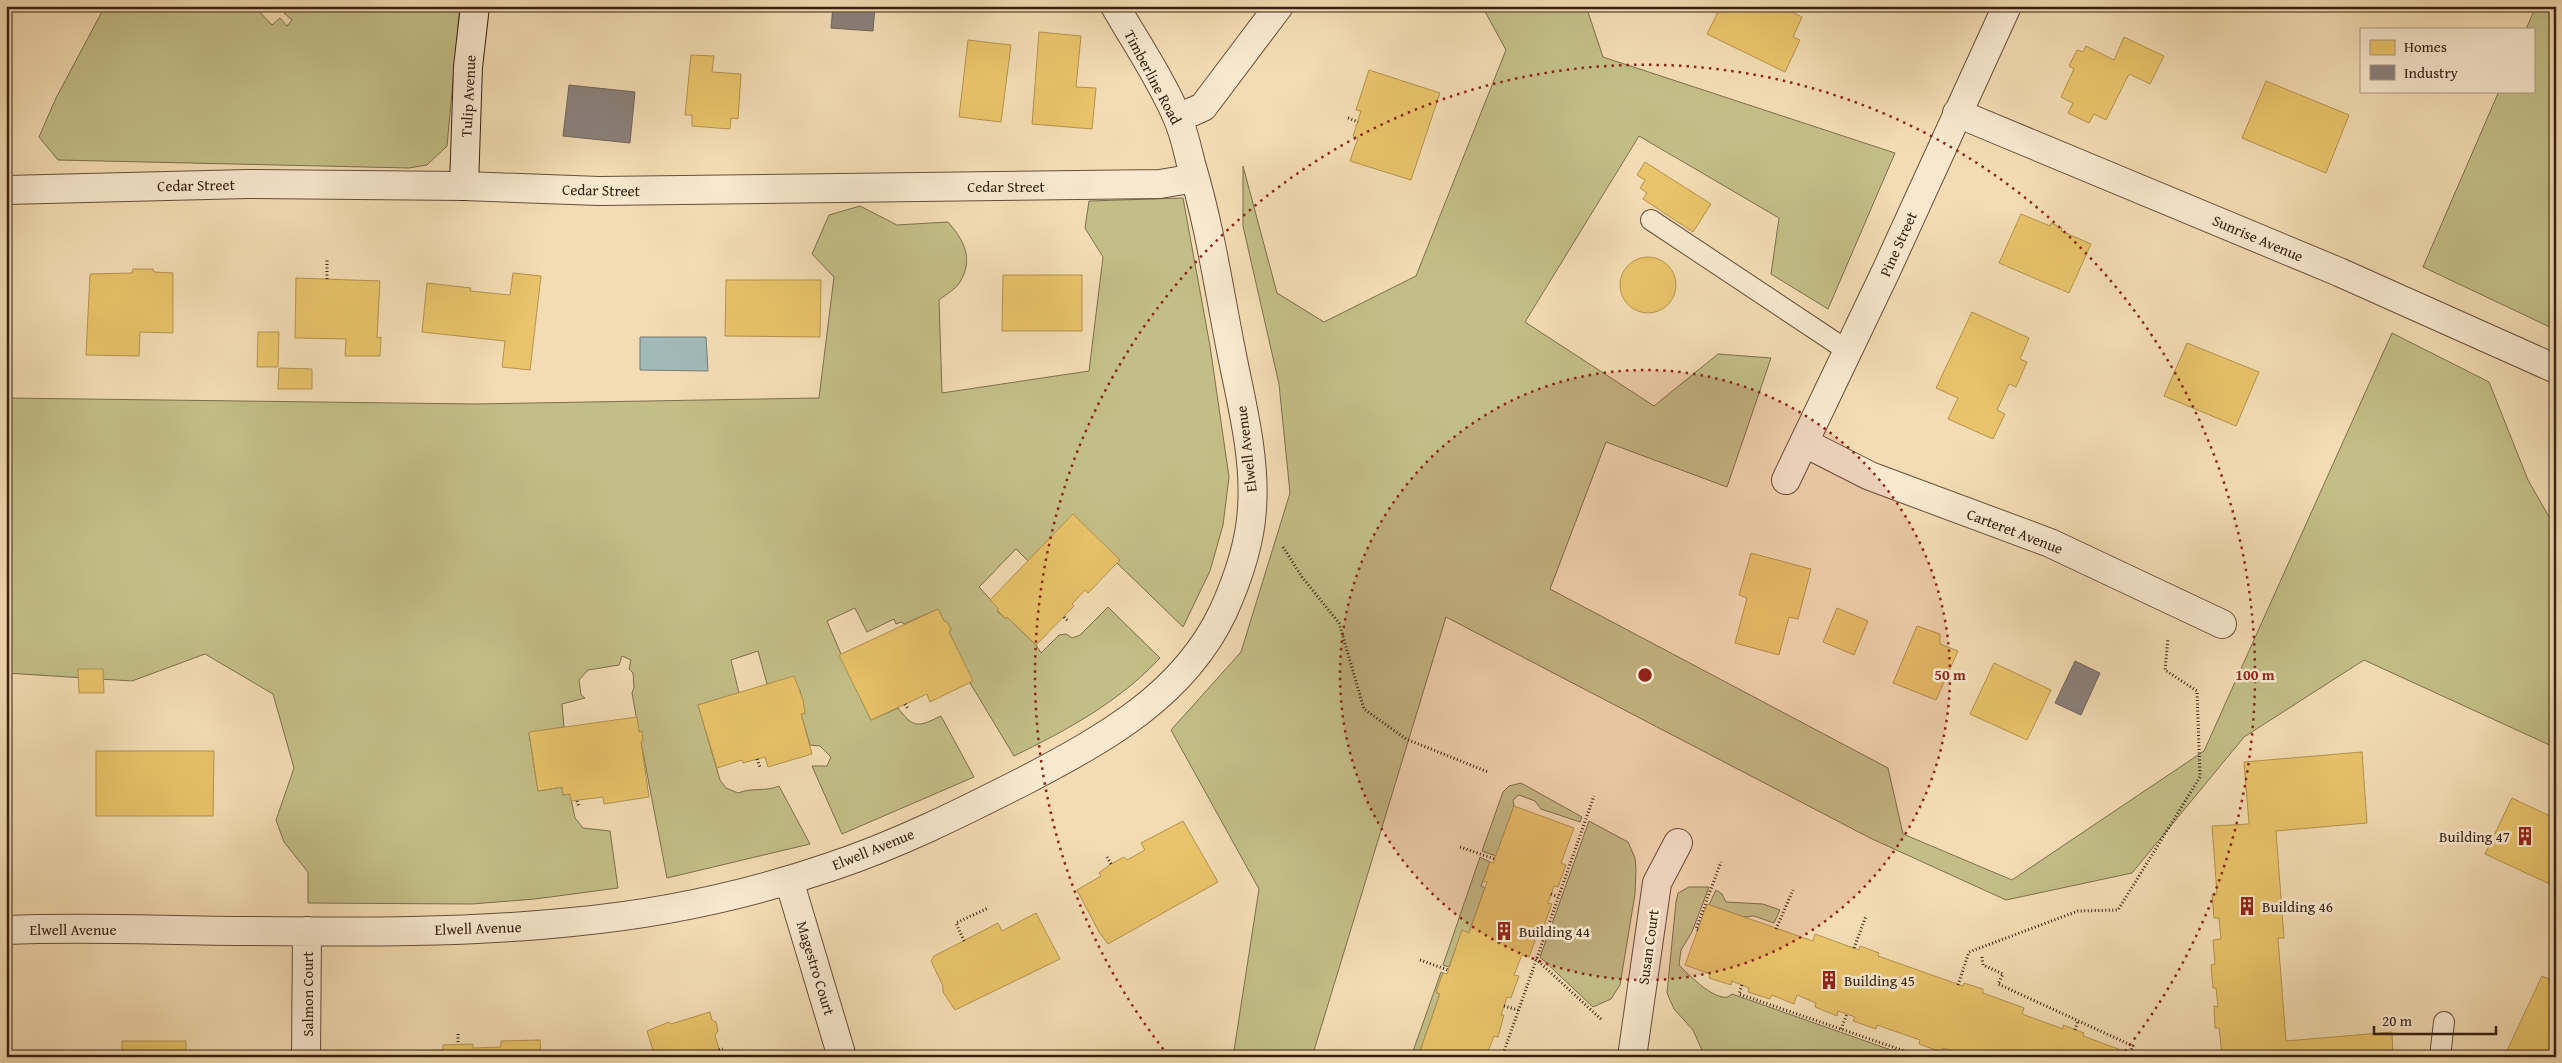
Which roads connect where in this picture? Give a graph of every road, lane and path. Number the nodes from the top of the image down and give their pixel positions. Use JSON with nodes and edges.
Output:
{"nodes":[{"id":1,"x":475,"y":6,"type":"edge"},
{"id":2,"x":1115,"y":6,"type":"edge"},
{"id":3,"x":1279,"y":6,"type":"edge"},
{"id":4,"x":2006,"y":6,"type":"edge"},
{"id":5,"x":1957,"y":113,"type":"junction"},
{"id":6,"x":1178,"y":118,"type":"junction"},
{"id":7,"x":1348,"y":118,"type":"dead end"},
{"id":8,"x":1358,"y":122,"type":"dead end"},
{"id":9,"x":1195,"y":178,"type":"junction"},
{"id":10,"x":464,"y":186,"type":"junction"},
{"id":11,"x":6,"y":190,"type":"edge"},
{"id":12,"x":1651,"y":220,"type":"dead end"},
{"id":13,"x":327,"y":260,"type":"dead end"},
{"id":14,"x":327,"y":279,"type":"dead end"},
{"id":15,"x":1848,"y":351,"type":"junction"},
{"id":16,"x":2556,"y":369,"type":"edge"},
{"id":17,"x":1805,"y":443,"type":"junction"},
{"id":18,"x":1786,"y":480,"type":"dead end"},
{"id":19,"x":1252,"y":511,"type":"junction"},
{"id":20,"x":2171,"y":600,"type":"junction"},
{"id":21,"x":1064,"y":617,"type":"dead end"},
{"id":22,"x":1069,"y":622,"type":"dead end"},
{"id":23,"x":2222,"y":624,"type":"dead end"},
{"id":24,"x":905,"y":704,"type":"dead end"},
{"id":25,"x":908,"y":709,"type":"dead end"},
{"id":26,"x":757,"y":759,"type":"dead end"},
{"id":27,"x":760,"y":767,"type":"dead end"},
{"id":28,"x":1488,"y":772,"type":"dead end"},
{"id":29,"x":1594,"y":796,"type":"dead end"},
{"id":30,"x":577,"y":801,"type":"dead end"},
{"id":31,"x":578,"y":807,"type":"dead end"},
{"id":32,"x":1678,"y":843,"type":"dead end"},
{"id":33,"x":1460,"y":847,"type":"dead end"},
{"id":34,"x":1107,"y":857,"type":"dead end"},
{"id":35,"x":1494,"y":859,"type":"dead end"},
{"id":36,"x":1721,"y":862,"type":"dead end"},
{"id":37,"x":1111,"y":864,"type":"dead end"},
{"id":38,"x":790,"y":880,"type":"junction"},
{"id":39,"x":1793,"y":890,"type":"dead end"},
{"id":40,"x":1551,"y":894,"type":"dead end"},
{"id":41,"x":1558,"y":896,"type":"junction"},
{"id":42,"x":988,"y":908,"type":"dead end"},
{"id":43,"x":1866,"y":916,"type":"dead end"},
{"id":44,"x":1776,"y":928,"type":"dead end"},
{"id":45,"x":6,"y":930,"type":"edge"},
{"id":46,"x":1698,"y":930,"type":"dead end"},
{"id":47,"x":307,"y":931,"type":"junction"},
{"id":48,"x":964,"y":941,"type":"dead end"},
{"id":49,"x":1854,"y":948,"type":"dead end"},
{"id":50,"x":1982,"y":957,"type":"dead end"},
{"id":51,"x":1536,"y":959,"type":"junction"},
{"id":52,"x":1420,"y":960,"type":"dead end"},
{"id":53,"x":1448,"y":970,"type":"dead end"},
{"id":54,"x":1742,"y":985,"type":"dead end"},
{"id":55,"x":1958,"y":985,"type":"dead end"},
{"id":56,"x":1504,"y":1006,"type":"dead end"},
{"id":57,"x":1518,"y":1010,"type":"junction"},
{"id":58,"x":1847,"y":1014,"type":"dead end"},
{"id":59,"x":2078,"y":1020,"type":"junction"},
{"id":60,"x":2444,"y":1022,"type":"dead end"},
{"id":61,"x":1841,"y":1029,"type":"junction"},
{"id":62,"x":2075,"y":1030,"type":"dead end"},
{"id":63,"x":458,"y":1034,"type":"dead end"},
{"id":64,"x":458,"y":1044,"type":"dead end"},
{"id":65,"x":1896,"y":1048,"type":"junction"},
{"id":66,"x":1952,"y":1051,"type":"dead end"},
{"id":67,"x":1633,"y":1053,"type":"edge"},
{"id":68,"x":306,"y":1057,"type":"edge"},
{"id":69,"x":842,"y":1057,"type":"edge"},
{"id":70,"x":1502,"y":1057,"type":"edge"},
{"id":71,"x":1892,"y":1057,"type":"edge"},
{"id":72,"x":1922,"y":1057,"type":"edge"},
{"id":73,"x":1949,"y":1057,"type":"edge"},
{"id":74,"x":2129,"y":1057,"type":"edge"},
{"id":75,"x":2440,"y":1057,"type":"edge"}],
"edges":[{"from":1,"to":10,"type":"street","name":"Tulip Avenue"},
{"from":2,"to":6,"type":"street","name":"Timberline Road"},
{"from":3,"to":6,"type":"street"},
{"from":4,"to":5,"type":"street","name":"Pine Street"},
{"from":5,"to":15,"type":"street","name":"Pine Street"},
{"from":5,"to":16,"type":"street","name":"Sunrise Avenue"},
{"from":6,"to":9,"type":"street","name":"Timberline Road"},
{"from":7,"to":8,"type":"path"},
{"from":9,"to":10,"type":"street","name":"Cedar Street"},
{"from":9,"to":19,"type":"street","name":"Elwell Avenue"},
{"from":10,"to":11,"type":"street","name":"Cedar Street"},
{"from":12,"to":15,"type":"lane"},
{"from":13,"to":14,"type":"path"},
{"from":15,"to":17,"type":"street","name":"Pine Street"},
{"from":17,"to":18,"type":"street","name":"Pine Street"},
{"from":17,"to":20,"type":"street","name":"Carteret Avenue"},
{"from":19,"to":28,"type":"path"},
{"from":19,"to":38,"type":"street","name":"Elwell Avenue"},
{"from":20,"to":23,"type":"street","name":"Carteret Avenue"},
{"from":20,"to":55,"type":"path"},
{"from":21,"to":22,"type":"path"},
{"from":24,"to":25,"type":"path"},
{"from":26,"to":27,"type":"path"},
{"from":29,"to":41,"type":"path"},
{"from":30,"to":31,"type":"path"},
{"from":32,"to":67,"type":"street","name":"Susan Court"},
{"from":33,"to":35,"type":"path"},
{"from":34,"to":37,"type":"path"},
{"from":36,"to":46,"type":"path"},
{"from":38,"to":47,"type":"street","name":"Elwell Avenue"},
{"from":38,"to":69,"type":"street","name":"Magestro Court"},
{"from":39,"to":44,"type":"path"},
{"from":40,"to":41,"type":"path"},
{"from":41,"to":51,"type":"path"},
{"from":42,"to":48,"type":"path"},
{"from":43,"to":49,"type":"path"},
{"from":45,"to":47,"type":"street","name":"Elwell Avenue"},
{"from":47,"to":68,"type":"street","name":"Salmon Court"},
{"from":50,"to":59,"type":"path"},
{"from":51,"to":57,"type":"path"},
{"from":51,"to":67,"type":"path"},
{"from":52,"to":53,"type":"path"},
{"from":54,"to":61,"type":"path"},
{"from":56,"to":57,"type":"path"},
{"from":57,"to":70,"type":"path"},
{"from":58,"to":61,"type":"path"},
{"from":59,"to":62,"type":"path"},
{"from":59,"to":74,"type":"path"},
{"from":60,"to":75,"type":"lane"},
{"from":61,"to":65,"type":"path"},
{"from":63,"to":64,"type":"path"},
{"from":65,"to":71,"type":"path"},
{"from":65,"to":72,"type":"path"},
{"from":66,"to":73,"type":"path"}]}
